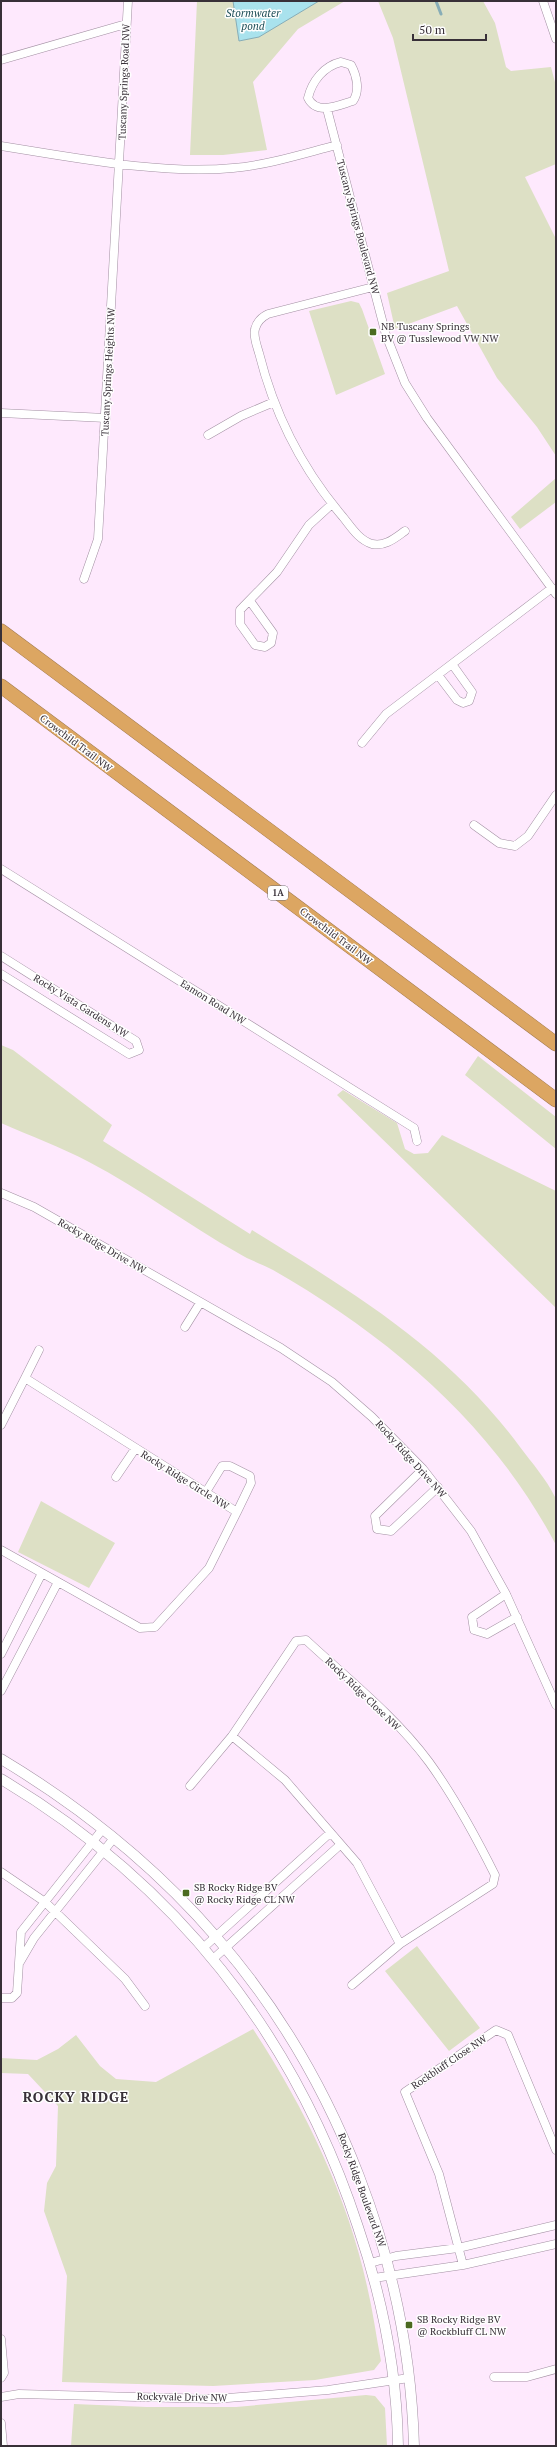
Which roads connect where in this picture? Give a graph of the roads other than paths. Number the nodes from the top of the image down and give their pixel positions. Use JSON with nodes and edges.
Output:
{"nodes":[{"id":1,"x":128,"y":1,"type":"edge"},
{"id":2,"x":543,"y":1,"type":"edge"},
{"id":3,"x":126,"y":24,"type":"junction"},
{"id":4,"x":556,"y":39,"type":"edge"},
{"id":5,"x":1,"y":60,"type":"edge"},
{"id":6,"x":327,"y":109,"type":"junction"},
{"id":7,"x":337,"y":145,"type":"junction"},
{"id":8,"x":1,"y":146,"type":"edge"},
{"id":9,"x":120,"y":163,"type":"junction"},
{"id":10,"x":373,"y":286,"type":"junction"},
{"id":11,"x":274,"y":402,"type":"junction"},
{"id":12,"x":1,"y":413,"type":"edge"},
{"id":13,"x":106,"y":418,"type":"junction"},
{"id":14,"x":208,"y":434,"type":"dead end"},
{"id":15,"x":332,"y":504,"type":"junction"},
{"id":16,"x":405,"y":531,"type":"dead end"},
{"id":17,"x":84,"y":579,"type":"dead end"},
{"id":18,"x":554,"y":591,"type":"edge"},
{"id":19,"x":250,"y":601,"type":"junction"},
{"id":20,"x":1,"y":631,"type":"edge"},
{"id":21,"x":452,"y":664,"type":"junction"},
{"id":22,"x":438,"y":675,"type":"junction"},
{"id":23,"x":1,"y":686,"type":"edge"},
{"id":24,"x":362,"y":743,"type":"dead end"},
{"id":25,"x":556,"y":795,"type":"edge"},
{"id":26,"x":474,"y":825,"type":"dead end"},
{"id":27,"x":1,"y":869,"type":"edge"},
{"id":28,"x":1,"y":956,"type":"edge"},
{"id":29,"x":1,"y":974,"type":"edge"},
{"id":30,"x":556,"y":1044,"type":"edge"},
{"id":31,"x":556,"y":1100,"type":"edge"},
{"id":32,"x":417,"y":1141,"type":"dead end"},
{"id":33,"x":1,"y":1193,"type":"edge"},
{"id":34,"x":200,"y":1303,"type":"junction"},
{"id":35,"x":185,"y":1327,"type":"dead end"},
{"id":36,"x":39,"y":1350,"type":"dead end"},
{"id":37,"x":25,"y":1378,"type":"junction"},
{"id":38,"x":1,"y":1425,"type":"edge"},
{"id":39,"x":135,"y":1449,"type":"junction"},
{"id":40,"x":423,"y":1469,"type":"junction"},
{"id":41,"x":116,"y":1477,"type":"dead end"},
{"id":42,"x":438,"y":1487,"type":"junction"},
{"id":43,"x":206,"y":1492,"type":"junction"},
{"id":44,"x":237,"y":1512,"type":"junction"},
{"id":45,"x":1,"y":1550,"type":"edge"},
{"id":46,"x":42,"y":1573,"type":"junction"},
{"id":47,"x":58,"y":1582,"type":"junction"},
{"id":48,"x":506,"y":1594,"type":"junction"},
{"id":49,"x":517,"y":1617,"type":"junction"},
{"id":50,"x":1,"y":1654,"type":"edge"},
{"id":51,"x":1,"y":1691,"type":"edge"},
{"id":52,"x":556,"y":1705,"type":"edge"},
{"id":53,"x":232,"y":1736,"type":"junction"},
{"id":54,"x":1,"y":1759,"type":"edge"},
{"id":55,"x":1,"y":1779,"type":"edge"},
{"id":56,"x":190,"y":1786,"type":"dead end"},
{"id":57,"x":102,"y":1830,"type":"junction"},
{"id":58,"x":330,"y":1834,"type":"junction"},
{"id":59,"x":114,"y":1838,"type":"junction"},
{"id":60,"x":93,"y":1842,"type":"junction"},
{"id":61,"x":340,"y":1845,"type":"junction"},
{"id":62,"x":105,"y":1851,"type":"junction"},
{"id":63,"x":1,"y":1872,"type":"edge"},
{"id":64,"x":45,"y":1902,"type":"junction"},
{"id":65,"x":55,"y":1911,"type":"junction"},
{"id":66,"x":216,"y":1936,"type":"junction"},
{"id":67,"x":400,"y":1944,"type":"junction"},
{"id":68,"x":203,"y":1948,"type":"junction"},
{"id":69,"x":226,"y":1948,"type":"junction"},
{"id":70,"x":213,"y":1959,"type":"junction"},
{"id":71,"x":18,"y":1965,"type":"junction"},
{"id":72,"x":352,"y":1985,"type":"dead end"},
{"id":73,"x":1,"y":1998,"type":"edge"},
{"id":74,"x":145,"y":2006,"type":"dead end"},
{"id":75,"x":556,"y":2150,"type":"edge"},
{"id":76,"x":556,"y":2225,"type":"edge"},
{"id":77,"x":556,"y":2244,"type":"edge"},
{"id":78,"x":458,"y":2248,"type":"junction"},
{"id":79,"x":386,"y":2259,"type":"junction"},
{"id":80,"x":370,"y":2263,"type":"junction"},
{"id":81,"x":463,"y":2265,"type":"junction"},
{"id":82,"x":390,"y":2275,"type":"junction"},
{"id":83,"x":374,"y":2278,"type":"junction"},
{"id":84,"x":1,"y":2339,"type":"edge"},
{"id":85,"x":556,"y":2369,"type":"edge"},
{"id":86,"x":494,"y":2377,"type":"dead end"},
{"id":87,"x":1,"y":2378,"type":"edge"},
{"id":88,"x":409,"y":2378,"type":"junction"},
{"id":89,"x":393,"y":2379,"type":"junction"},
{"id":90,"x":1,"y":2397,"type":"edge"},
{"id":91,"x":1,"y":2423,"type":"edge"},
{"id":92,"x":3,"y":2446,"type":"edge"},
{"id":93,"x":398,"y":2446,"type":"edge"},
{"id":94,"x":414,"y":2446,"type":"edge"}],
"edges":[{"from":1,"to":3,"type":"street","name":"Tuscany Springs Road NW"},
{"from":2,"to":4,"type":"street"},
{"from":3,"to":5,"type":"street"},
{"from":3,"to":9,"type":"street","name":"Tuscany Springs Road NW"},
{"from":6,"to":6,"type":"street"},
{"from":6,"to":7,"type":"street"},
{"from":7,"to":9,"type":"street","name":"Tuscany Springs Boulevard NW"},
{"from":7,"to":10,"type":"street","name":"Tuscany Springs Boulevard NW"},
{"from":8,"to":9,"type":"street","name":"Tuscany Springs Boulevard NW"},
{"from":9,"to":13,"type":"street","name":"Tuscany Springs Heights NW"},
{"from":10,"to":11,"type":"street"},
{"from":10,"to":18,"type":"street","name":"Tuscany Springs Boulevard NW"},
{"from":11,"to":14,"type":"street"},
{"from":11,"to":15,"type":"street"},
{"from":12,"to":13,"type":"street"},
{"from":13,"to":17,"type":"street","name":"Tuscany Springs Heights NW"},
{"from":15,"to":16,"type":"street"},
{"from":15,"to":19,"type":"street"},
{"from":18,"to":21,"type":"street"},
{"from":19,"to":19,"type":"street"},
{"from":20,"to":30,"type":"highway"},
{"from":21,"to":22,"type":"street"},
{"from":21,"to":22,"type":"street"},
{"from":22,"to":24,"type":"street"},
{"from":23,"to":31,"type":"highway","name":"Crowchild Trail NW","number":"1A"},
{"from":25,"to":26,"type":"street"},
{"from":27,"to":32,"type":"street","name":"Eamon Road NW"},
{"from":28,"to":29,"type":"street","name":"Rocky Vista Gardens NW"},
{"from":33,"to":34,"type":"street","name":"Rocky Ridge Drive NW"},
{"from":34,"to":35,"type":"street"},
{"from":34,"to":40,"type":"street","name":"Rocky Ridge Drive NW"},
{"from":36,"to":37,"type":"street"},
{"from":37,"to":38,"type":"street"},
{"from":37,"to":39,"type":"street","name":"Rocky Ridge Circle NW"},
{"from":39,"to":41,"type":"street"},
{"from":39,"to":43,"type":"street","name":"Rocky Ridge Circle NW"},
{"from":40,"to":42,"type":"street","name":"Rocky Ridge Drive NW"},
{"from":40,"to":42,"type":"street"},
{"from":42,"to":48,"type":"street","name":"Rocky Ridge Drive NW"},
{"from":43,"to":44,"type":"street","name":"Rocky Ridge Circle NW"},
{"from":43,"to":44,"type":"street"},
{"from":44,"to":47,"type":"street","name":"Rocky Ridge Circle NW"},
{"from":45,"to":46,"type":"street","name":"Rocky Ridge Circle NW"},
{"from":46,"to":47,"type":"street","name":"Rocky Ridge Circle NW"},
{"from":46,"to":50,"type":"street"},
{"from":47,"to":51,"type":"street"},
{"from":48,"to":49,"type":"street","name":"Rocky Ridge Drive NW"},
{"from":48,"to":49,"type":"street"},
{"from":49,"to":52,"type":"street","name":"Rocky Ridge Drive NW"},
{"from":53,"to":56,"type":"street","name":"Rocky Ridge Close NW"},
{"from":53,"to":58,"type":"street"},
{"from":53,"to":67,"type":"street","name":"Rocky Ridge Close NW"},
{"from":54,"to":57,"type":"street","name":"Rocky Ridge Boulevard NW"},
{"from":55,"to":60,"type":"street","name":"Rocky Ridge Boulevard NW"},
{"from":57,"to":59,"type":"street","name":"Rocky Ridge Boulevard NW"},
{"from":57,"to":60,"type":"street"},
{"from":58,"to":61,"type":"street"},
{"from":58,"to":66,"type":"street"},
{"from":59,"to":62,"type":"street"},
{"from":59,"to":66,"type":"street","name":"Rocky Ridge Boulevard NW"},
{"from":60,"to":62,"type":"street","name":"Rocky Ridge Boulevard NW"},
{"from":60,"to":64,"type":"street"},
{"from":61,"to":67,"type":"street"},
{"from":61,"to":69,"type":"street"},
{"from":62,"to":65,"type":"street"},
{"from":62,"to":68,"type":"street","name":"Rocky Ridge Boulevard NW"},
{"from":63,"to":64,"type":"street"},
{"from":64,"to":65,"type":"street"},
{"from":64,"to":71,"type":"street"},
{"from":65,"to":71,"type":"street"},
{"from":65,"to":74,"type":"street"},
{"from":66,"to":68,"type":"street"},
{"from":66,"to":69,"type":"street","name":"Rocky Ridge Boulevard NW"},
{"from":67,"to":72,"type":"street","name":"Rocky Ridge Close NW"},
{"from":68,"to":70,"type":"street","name":"Rocky Ridge Boulevard NW"},
{"from":69,"to":70,"type":"street"},
{"from":69,"to":79,"type":"street","name":"Rocky Ridge Boulevard NW"},
{"from":70,"to":80,"type":"street","name":"Rocky Ridge Boulevard NW"},
{"from":71,"to":73,"type":"street"},
{"from":75,"to":78,"type":"street","name":"Rockbluff Close NW"},
{"from":76,"to":78,"type":"street"},
{"from":77,"to":81,"type":"street"},
{"from":78,"to":79,"type":"street"},
{"from":78,"to":81,"type":"street","name":"Rockbluff Close NW"},
{"from":79,"to":80,"type":"street"},
{"from":79,"to":82,"type":"street","name":"Rocky Ridge Boulevard NW"},
{"from":80,"to":83,"type":"street","name":"Rocky Ridge Boulevard NW"},
{"from":81,"to":82,"type":"street"},
{"from":82,"to":83,"type":"street"},
{"from":82,"to":88,"type":"street","name":"Rocky Ridge Boulevard NW"},
{"from":83,"to":89,"type":"street","name":"Rocky Ridge Boulevard NW"},
{"from":84,"to":87,"type":"street"},
{"from":85,"to":86,"type":"street"},
{"from":88,"to":89,"type":"street","name":"Rockyvale Drive NW"},
{"from":88,"to":94,"type":"street","name":"Rocky Ridge Boulevard NW"},
{"from":89,"to":90,"type":"street","name":"Rockyvale Drive NW"},
{"from":89,"to":93,"type":"street","name":"Rocky Ridge Boulevard NW"},
{"from":91,"to":92,"type":"street"}]}
